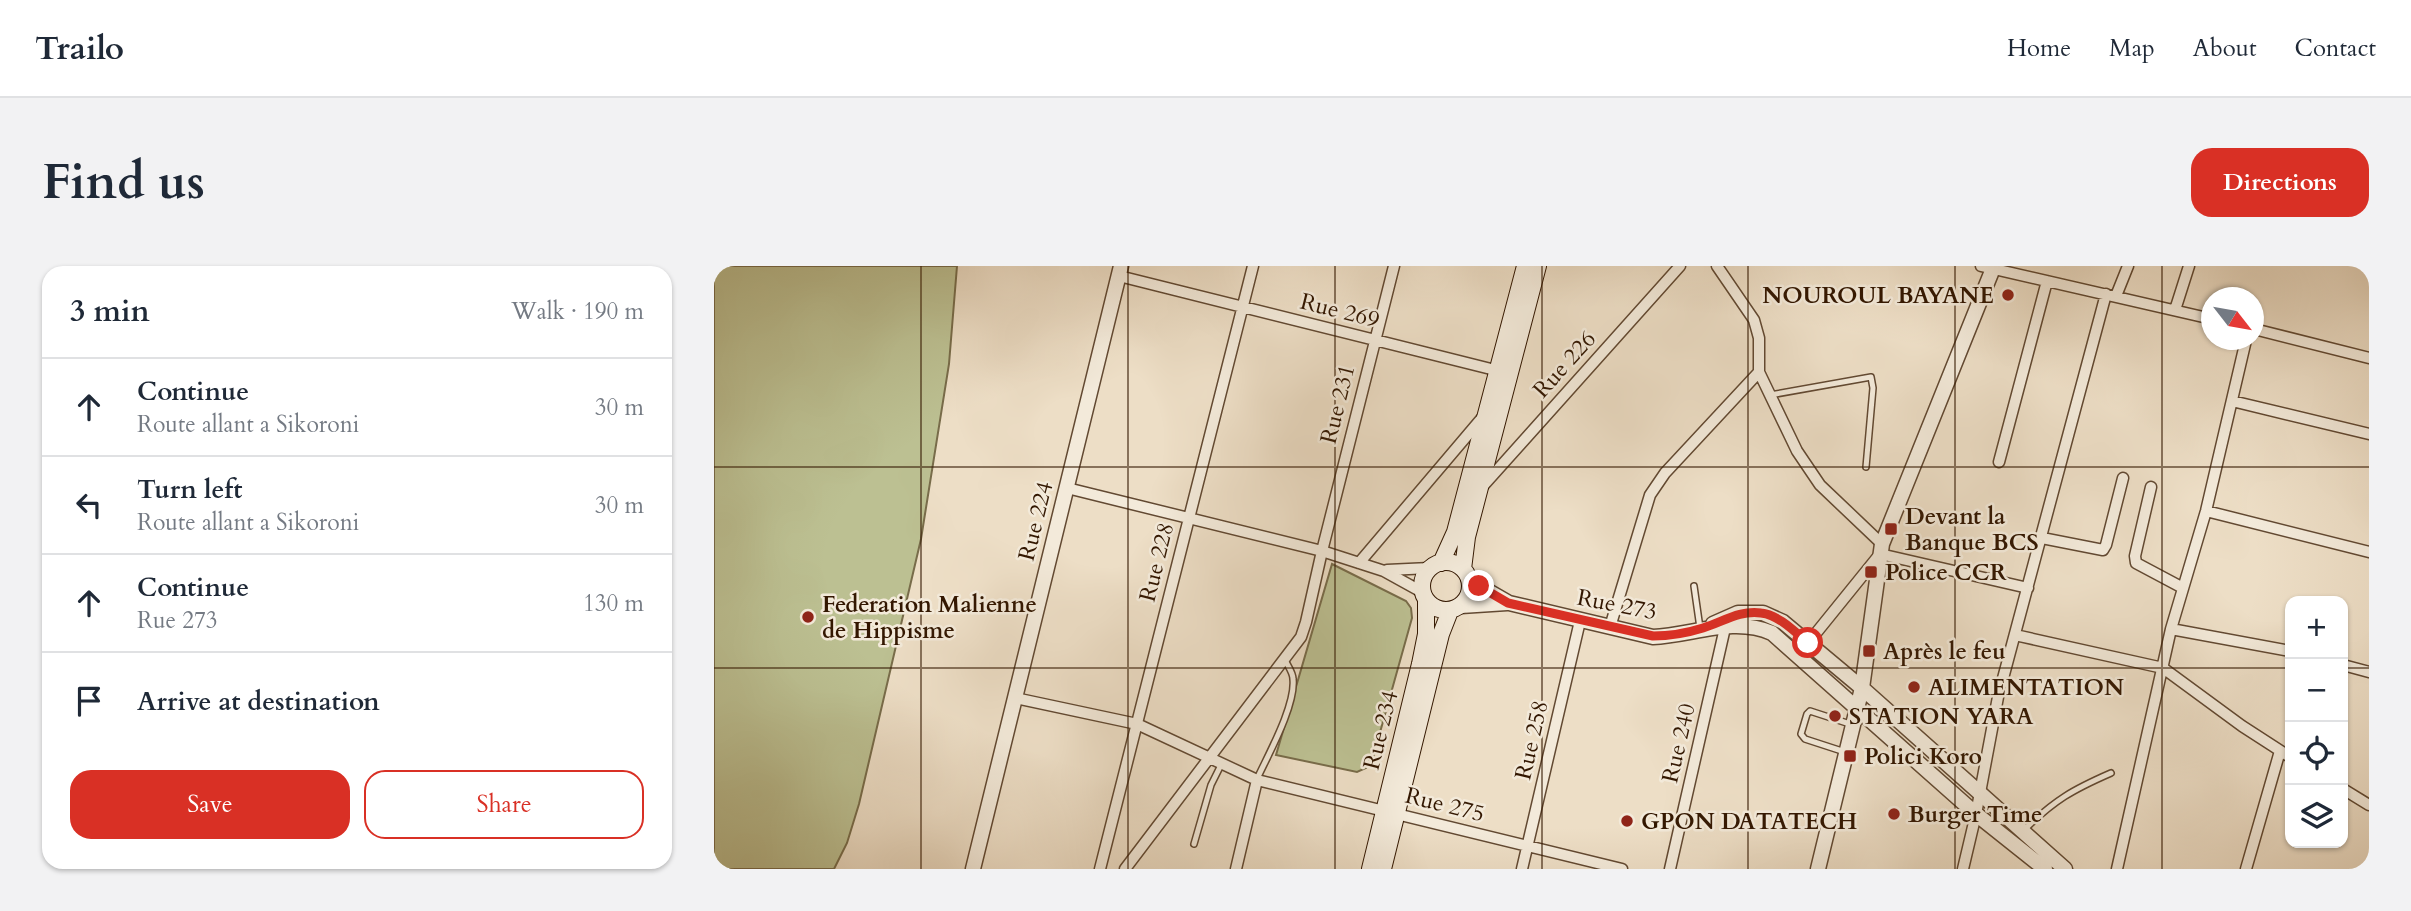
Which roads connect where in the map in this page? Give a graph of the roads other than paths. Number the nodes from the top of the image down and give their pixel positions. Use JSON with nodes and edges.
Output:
{"nodes":[{"id":1,"x":1253,"y":266,"type":"edge"},
{"id":2,"x":1394,"y":266,"type":"edge"},
{"id":3,"x":1525,"y":266,"type":"edge"},
{"id":4,"x":1538,"y":266,"type":"edge"},
{"id":5,"x":1680,"y":266,"type":"edge"},
{"id":6,"x":1717,"y":266,"type":"edge"},
{"id":7,"x":2128,"y":266,"type":"edge"},
{"id":8,"x":2189,"y":266,"type":"edge"},
{"id":9,"x":1990,"y":267,"type":"edge"},
{"id":10,"x":1120,"y":271,"type":"edge"},
{"id":11,"x":2047,"y":281,"type":"junction"},
{"id":12,"x":2111,"y":295,"type":"junction"},
{"id":13,"x":1243,"y":307,"type":"junction"},
{"id":14,"x":2175,"y":310,"type":"junction"},
{"id":15,"x":2201,"y":316,"type":"edge"},
{"id":16,"x":2264,"y":332,"type":"edge"},
{"id":17,"x":1375,"y":340,"type":"junction"},
{"id":18,"x":2244,"y":350,"type":"edge"},
{"id":19,"x":2369,"y":358,"type":"edge"},
{"id":20,"x":1504,"y":372,"type":"junction"},
{"id":21,"x":1759,"y":372,"type":"junction"},
{"id":22,"x":1770,"y":395,"type":"junction"},
{"id":23,"x":2232,"y":401,"type":"junction"},
{"id":24,"x":1487,"y":413,"type":"junction"},
{"id":25,"x":2369,"y":434,"type":"edge"},
{"id":26,"x":1999,"y":462,"type":"dead end"},
{"id":27,"x":1866,"y":467,"type":"dead end"},
{"id":28,"x":2123,"y":478,"type":"dead end"},
{"id":29,"x":2151,"y":486,"type":"dead end"},
{"id":30,"x":1067,"y":488,"type":"junction"},
{"id":31,"x":1479,"y":490,"type":"junction"},
{"id":32,"x":2206,"y":511,"type":"junction"},
{"id":33,"x":1189,"y":519,"type":"junction"},
{"id":34,"x":2042,"y":538,"type":"junction"},
{"id":35,"x":1881,"y":549,"type":"junction"},
{"id":36,"x":1322,"y":551,"type":"junction"},
{"id":37,"x":2369,"y":552,"type":"edge"},
{"id":38,"x":1359,"y":563,"type":"junction"},
{"id":39,"x":1435,"y":565,"type":"junction"},
{"id":40,"x":1384,"y":571,"type":"junction"},
{"id":41,"x":1466,"y":574,"type":"junction"},
{"id":42,"x":1694,"y":586,"type":"dead end"},
{"id":43,"x":2028,"y":588,"type":"junction"},
{"id":44,"x":2183,"y":588,"type":"junction"},
{"id":45,"x":1424,"y":596,"type":"junction"},
{"id":46,"x":1508,"y":603,"type":"junction"},
{"id":47,"x":1455,"y":608,"type":"junction"},
{"id":48,"x":1580,"y":621,"type":"junction"},
{"id":49,"x":1727,"y":623,"type":"junction"},
{"id":50,"x":1610,"y":627,"type":"junction"},
{"id":51,"x":1702,"y":628,"type":"junction"},
{"id":52,"x":2171,"y":629,"type":"junction"},
{"id":53,"x":2015,"y":635,"type":"junction"},
{"id":54,"x":1808,"y":643,"type":"junction"},
{"id":55,"x":2285,"y":650,"type":"edge"},
{"id":56,"x":1284,"y":658,"type":"junction"},
{"id":57,"x":2348,"y":666,"type":"edge"},
{"id":58,"x":2163,"y":668,"type":"junction"},
{"id":59,"x":2369,"y":672,"type":"edge"},
{"id":60,"x":1862,"y":688,"type":"junction"},
{"id":61,"x":1015,"y":698,"type":"junction"},
{"id":62,"x":1857,"y":707,"type":"junction"},
{"id":63,"x":1137,"y":724,"type":"junction"},
{"id":64,"x":1853,"y":725,"type":"junction"},
{"id":65,"x":1846,"y":753,"type":"junction"},
{"id":66,"x":2285,"y":754,"type":"edge"},
{"id":67,"x":1210,"y":757,"type":"junction"},
{"id":68,"x":1222,"y":763,"type":"junction"},
{"id":69,"x":2110,"y":773,"type":"dead end"},
{"id":70,"x":1257,"y":780,"type":"junction"},
{"id":71,"x":2348,"y":792,"type":"edge"},
{"id":72,"x":1979,"y":793,"type":"junction"},
{"id":73,"x":2369,"y":805,"type":"edge"},
{"id":74,"x":1389,"y":812,"type":"junction"},
{"id":75,"x":1976,"y":814,"type":"junction"},
{"id":76,"x":2022,"y":832,"type":"junction"},
{"id":77,"x":1194,"y":844,"type":"dead end"},
{"id":78,"x":1527,"y":846,"type":"junction"},
{"id":79,"x":973,"y":869,"type":"edge"},
{"id":80,"x":1100,"y":869,"type":"edge"},
{"id":81,"x":1125,"y":869,"type":"edge"},
{"id":82,"x":1236,"y":869,"type":"edge"},
{"id":83,"x":1370,"y":869,"type":"edge"},
{"id":84,"x":1383,"y":869,"type":"edge"},
{"id":85,"x":1522,"y":869,"type":"edge"},
{"id":86,"x":1622,"y":869,"type":"edge"},
{"id":87,"x":1670,"y":869,"type":"edge"},
{"id":88,"x":1818,"y":869,"type":"edge"},
{"id":89,"x":1963,"y":869,"type":"edge"},
{"id":90,"x":2045,"y":869,"type":"edge"},
{"id":91,"x":2065,"y":869,"type":"edge"},
{"id":92,"x":2117,"y":869,"type":"edge"},
{"id":93,"x":2246,"y":869,"type":"edge"}],
"edges":[{"from":1,"to":13,"type":"street","name":"Rue 228"},
{"from":2,"to":17,"type":"street","name":"Rue 231"},
{"from":3,"to":20,"type":"main road"},
{"from":4,"to":20,"type":"main road"},
{"from":5,"to":31,"type":"street","name":"Rue 226"},
{"from":6,"to":21,"type":"street"},
{"from":7,"to":12,"type":"street"},
{"from":8,"to":14,"type":"street"},
{"from":9,"to":11,"type":"street"},
{"from":9,"to":35,"type":"street"},
{"from":10,"to":13,"type":"street","name":"Rue 269"},
{"from":10,"to":30,"type":"street","name":"Rue 224"},
{"from":11,"to":12,"type":"street"},
{"from":11,"to":26,"type":"street"},
{"from":12,"to":14,"type":"street"},
{"from":12,"to":34,"type":"street"},
{"from":13,"to":17,"type":"street","name":"Rue 269"},
{"from":13,"to":33,"type":"street","name":"Rue 228"},
{"from":14,"to":15,"type":"street"},
{"from":16,"to":19,"type":"street"},
{"from":17,"to":20,"type":"street","name":"Rue 269"},
{"from":17,"to":36,"type":"street","name":"Rue 231"},
{"from":18,"to":23,"type":"street"},
{"from":20,"to":24,"type":"main road"},
{"from":20,"to":31,"type":"main road"},
{"from":21,"to":22,"type":"street"},
{"from":21,"to":50,"type":"street"},
{"from":22,"to":27,"type":"lane"},
{"from":22,"to":35,"type":"street"},
{"from":23,"to":25,"type":"street"},
{"from":23,"to":32,"type":"street"},
{"from":24,"to":38,"type":"street"},
{"from":24,"to":39,"type":"main road"},
{"from":28,"to":34,"type":"street"},
{"from":29,"to":44,"type":"street"},
{"from":30,"to":33,"type":"street"},
{"from":30,"to":61,"type":"street","name":"Rue 224"},
{"from":31,"to":41,"type":"main road"},
{"from":32,"to":37,"type":"street"},
{"from":32,"to":44,"type":"street"},
{"from":33,"to":36,"type":"street"},
{"from":33,"to":63,"type":"street","name":"Rue 228"},
{"from":34,"to":43,"type":"street"},
{"from":35,"to":43,"type":"street"},
{"from":35,"to":54,"type":"street"},
{"from":35,"to":60,"type":"street"},
{"from":36,"to":38,"type":"street"},
{"from":36,"to":56,"type":"street","name":"Rue 231"},
{"from":38,"to":40,"type":"street"},
{"from":39,"to":40,"type":"street"},
{"from":39,"to":41,"type":"main road"},
{"from":39,"to":45,"type":"main road"},
{"from":40,"to":45,"type":"street"},
{"from":41,"to":46,"type":"street","name":"Rue 273"},
{"from":41,"to":47,"type":"main road"},
{"from":42,"to":51,"type":"lane"},
{"from":43,"to":53,"type":"street"},
{"from":44,"to":52,"type":"street"},
{"from":45,"to":47,"type":"main road"},
{"from":45,"to":74,"type":"main road","name":"Rue 234"},
{"from":46,"to":47,"type":"street","name":"Rue 273"},
{"from":46,"to":48,"type":"street","name":"Rue 273"},
{"from":47,"to":74,"type":"main road","name":"Rue 234"},
{"from":48,"to":50,"type":"street","name":"Rue 273"},
{"from":48,"to":78,"type":"street","name":"Rue 258"},
{"from":49,"to":51,"type":"street","name":"Rue 273"},
{"from":49,"to":54,"type":"street"},
{"from":49,"to":62,"type":"street"},
{"from":49,"to":87,"type":"street","name":"Rue 240"},
{"from":50,"to":51,"type":"street","name":"Rue 273"},
{"from":52,"to":55,"type":"street"},
{"from":52,"to":58,"type":"street"},
{"from":53,"to":58,"type":"street"},
{"from":53,"to":72,"type":"street"},
{"from":54,"to":60,"type":"street"},
{"from":56,"to":67,"type":"street","name":"Rue 231"},
{"from":56,"to":70,"type":"lane"},
{"from":57,"to":59,"type":"street"},
{"from":58,"to":66,"type":"street"},
{"from":58,"to":92,"type":"street"},
{"from":60,"to":62,"type":"street"},
{"from":60,"to":72,"type":"street"},
{"from":61,"to":63,"type":"street"},
{"from":61,"to":79,"type":"street","name":"Rue 224"},
{"from":62,"to":64,"type":"street"},
{"from":62,"to":75,"type":"street"},
{"from":63,"to":67,"type":"street"},
{"from":63,"to":80,"type":"street","name":"Rue 228"},
{"from":64,"to":65,"type":"street"},
{"from":64,"to":65,"type":"lane"},
{"from":65,"to":88,"type":"street"},
{"from":66,"to":93,"type":"street"},
{"from":67,"to":68,"type":"street","name":"Rue 275"},
{"from":67,"to":81,"type":"street","name":"Rue 231"},
{"from":68,"to":70,"type":"street","name":"Rue 275"},
{"from":68,"to":77,"type":"lane"},
{"from":69,"to":76,"type":"lane"},
{"from":70,"to":74,"type":"street","name":"Rue 275"},
{"from":70,"to":82,"type":"street"},
{"from":71,"to":73,"type":"street"},
{"from":72,"to":75,"type":"street"},
{"from":72,"to":76,"type":"street"},
{"from":74,"to":78,"type":"street","name":"Rue 275"},
{"from":74,"to":83,"type":"main road","name":"Rue 234"},
{"from":74,"to":84,"type":"main road","name":"Rue 234"},
{"from":75,"to":89,"type":"street"},
{"from":75,"to":90,"type":"street"},
{"from":76,"to":91,"type":"street"},
{"from":78,"to":85,"type":"street","name":"Rue 258"},
{"from":78,"to":86,"type":"street","name":"Rue 275"}]}
